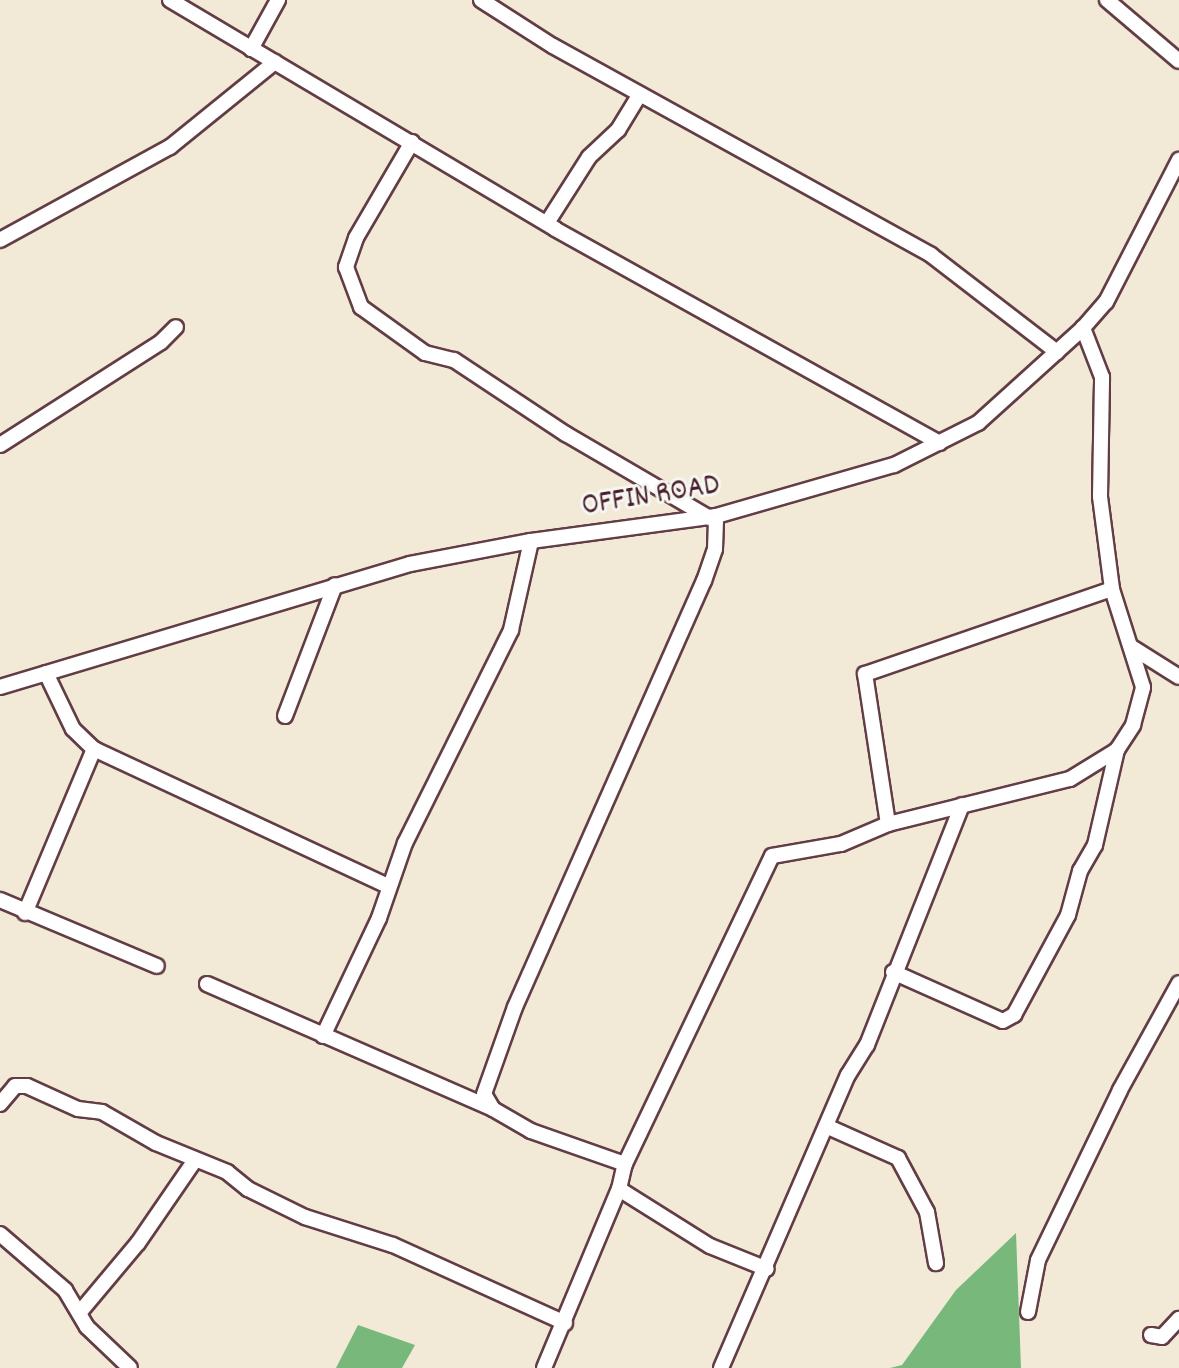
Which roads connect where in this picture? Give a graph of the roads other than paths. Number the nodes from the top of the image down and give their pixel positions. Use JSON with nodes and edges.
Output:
{"nodes":[{"id":1,"x":170,"y":0,"type":"edge"},
{"id":2,"x":278,"y":0,"type":"edge"},
{"id":3,"x":481,"y":0,"type":"edge"},
{"id":4,"x":1107,"y":0,"type":"edge"},
{"id":5,"x":251,"y":49,"type":"junction"},
{"id":6,"x":1179,"y":61,"type":"edge"},
{"id":7,"x":275,"y":62,"type":"junction"},
{"id":8,"x":640,"y":94,"type":"junction"},
{"id":9,"x":412,"y":142,"type":"junction"},
{"id":10,"x":1179,"y":160,"type":"edge"},
{"id":11,"x":1174,"y":190,"type":"edge"},
{"id":12,"x":547,"y":223,"type":"junction"},
{"id":13,"x":0,"y":240,"type":"edge"},
{"id":14,"x":176,"y":327,"type":"dead end"},
{"id":15,"x":1083,"y":328,"type":"junction"},
{"id":16,"x":1057,"y":352,"type":"junction"},
{"id":17,"x":939,"y":443,"type":"junction"},
{"id":18,"x":0,"y":445,"type":"edge"},
{"id":19,"x":713,"y":517,"type":"junction"},
{"id":20,"x":531,"y":541,"type":"junction"},
{"id":21,"x":335,"y":585,"type":"junction"},
{"id":22,"x":1112,"y":589,"type":"junction"},
{"id":23,"x":1133,"y":648,"type":"junction"},
{"id":24,"x":46,"y":673,"type":"junction"},
{"id":25,"x":1179,"y":677,"type":"edge"},
{"id":26,"x":0,"y":687,"type":"edge"},
{"id":27,"x":285,"y":716,"type":"dead end"},
{"id":28,"x":94,"y":749,"type":"junction"},
{"id":29,"x":1117,"y":750,"type":"junction"},
{"id":30,"x":962,"y":805,"type":"junction"},
{"id":31,"x":888,"y":824,"type":"junction"},
{"id":32,"x":388,"y":886,"type":"junction"},
{"id":33,"x":0,"y":900,"type":"edge"},
{"id":34,"x":25,"y":913,"type":"junction"},
{"id":35,"x":157,"y":966,"type":"dead end"},
{"id":36,"x":893,"y":972,"type":"junction"},
{"id":37,"x":1179,"y":983,"type":"edge"},
{"id":38,"x":207,"y":984,"type":"dead end"},
{"id":39,"x":323,"y":1036,"type":"junction"},
{"id":40,"x":0,"y":1104,"type":"edge"},
{"id":41,"x":493,"y":1109,"type":"junction"},
{"id":42,"x":826,"y":1126,"type":"junction"},
{"id":43,"x":195,"y":1160,"type":"junction"},
{"id":44,"x":625,"y":1164,"type":"junction"},
{"id":45,"x":619,"y":1189,"type":"junction"},
{"id":46,"x":0,"y":1234,"type":"edge"},
{"id":47,"x":936,"y":1263,"type":"dead end"},
{"id":48,"x":767,"y":1269,"type":"junction"},
{"id":49,"x":80,"y":1312,"type":"junction"},
{"id":50,"x":1028,"y":1312,"type":"dead end"},
{"id":51,"x":1179,"y":1319,"type":"edge"},
{"id":52,"x":565,"y":1323,"type":"junction"},
{"id":53,"x":1151,"y":1335,"type":"dead end"},
{"id":54,"x":130,"y":1368,"type":"edge"},
{"id":55,"x":544,"y":1368,"type":"edge"},
{"id":56,"x":721,"y":1368,"type":"edge"}],
"edges":[{"from":1,"to":5,"type":"street"},
{"from":2,"to":5,"type":"street"},
{"from":3,"to":8,"type":"street"},
{"from":4,"to":6,"type":"street"},
{"from":5,"to":7,"type":"street"},
{"from":7,"to":9,"type":"street"},
{"from":7,"to":13,"type":"street"},
{"from":8,"to":12,"type":"street"},
{"from":8,"to":16,"type":"street"},
{"from":9,"to":12,"type":"street"},
{"from":9,"to":19,"type":"street"},
{"from":10,"to":11,"type":"street","name":"OFFIN ROAD"},
{"from":11,"to":15,"type":"street","name":"OFFIN ROAD"},
{"from":12,"to":17,"type":"street"},
{"from":14,"to":18,"type":"street"},
{"from":15,"to":16,"type":"street","name":"OFFIN ROAD"},
{"from":15,"to":22,"type":"street"},
{"from":16,"to":17,"type":"street","name":"OFFIN ROAD"},
{"from":17,"to":19,"type":"street","name":"OFFIN ROAD"},
{"from":19,"to":20,"type":"street","name":"OFFIN ROAD"},
{"from":19,"to":41,"type":"street"},
{"from":20,"to":21,"type":"street","name":"OFFIN ROAD"},
{"from":20,"to":32,"type":"street"},
{"from":21,"to":24,"type":"street","name":"OFFIN ROAD"},
{"from":21,"to":27,"type":"street"},
{"from":22,"to":23,"type":"street"},
{"from":22,"to":31,"type":"street"},
{"from":23,"to":25,"type":"street"},
{"from":23,"to":29,"type":"street"},
{"from":24,"to":26,"type":"street","name":"OFFIN ROAD"},
{"from":24,"to":28,"type":"street"},
{"from":28,"to":32,"type":"street"},
{"from":28,"to":34,"type":"street"},
{"from":29,"to":30,"type":"street"},
{"from":29,"to":36,"type":"street"},
{"from":30,"to":31,"type":"street"},
{"from":30,"to":36,"type":"street"},
{"from":31,"to":44,"type":"street"},
{"from":32,"to":39,"type":"street"},
{"from":33,"to":34,"type":"street"},
{"from":34,"to":35,"type":"street"},
{"from":36,"to":42,"type":"street"},
{"from":37,"to":50,"type":"street"},
{"from":38,"to":39,"type":"street"},
{"from":39,"to":41,"type":"street"},
{"from":40,"to":43,"type":"street"},
{"from":41,"to":44,"type":"street"},
{"from":42,"to":47,"type":"street"},
{"from":42,"to":48,"type":"street"},
{"from":43,"to":49,"type":"street"},
{"from":43,"to":52,"type":"street"},
{"from":44,"to":45,"type":"street"},
{"from":45,"to":48,"type":"street"},
{"from":45,"to":52,"type":"street"},
{"from":46,"to":49,"type":"street"},
{"from":48,"to":56,"type":"street"},
{"from":49,"to":54,"type":"street"},
{"from":51,"to":53,"type":"street"},
{"from":52,"to":55,"type":"street"}]}
